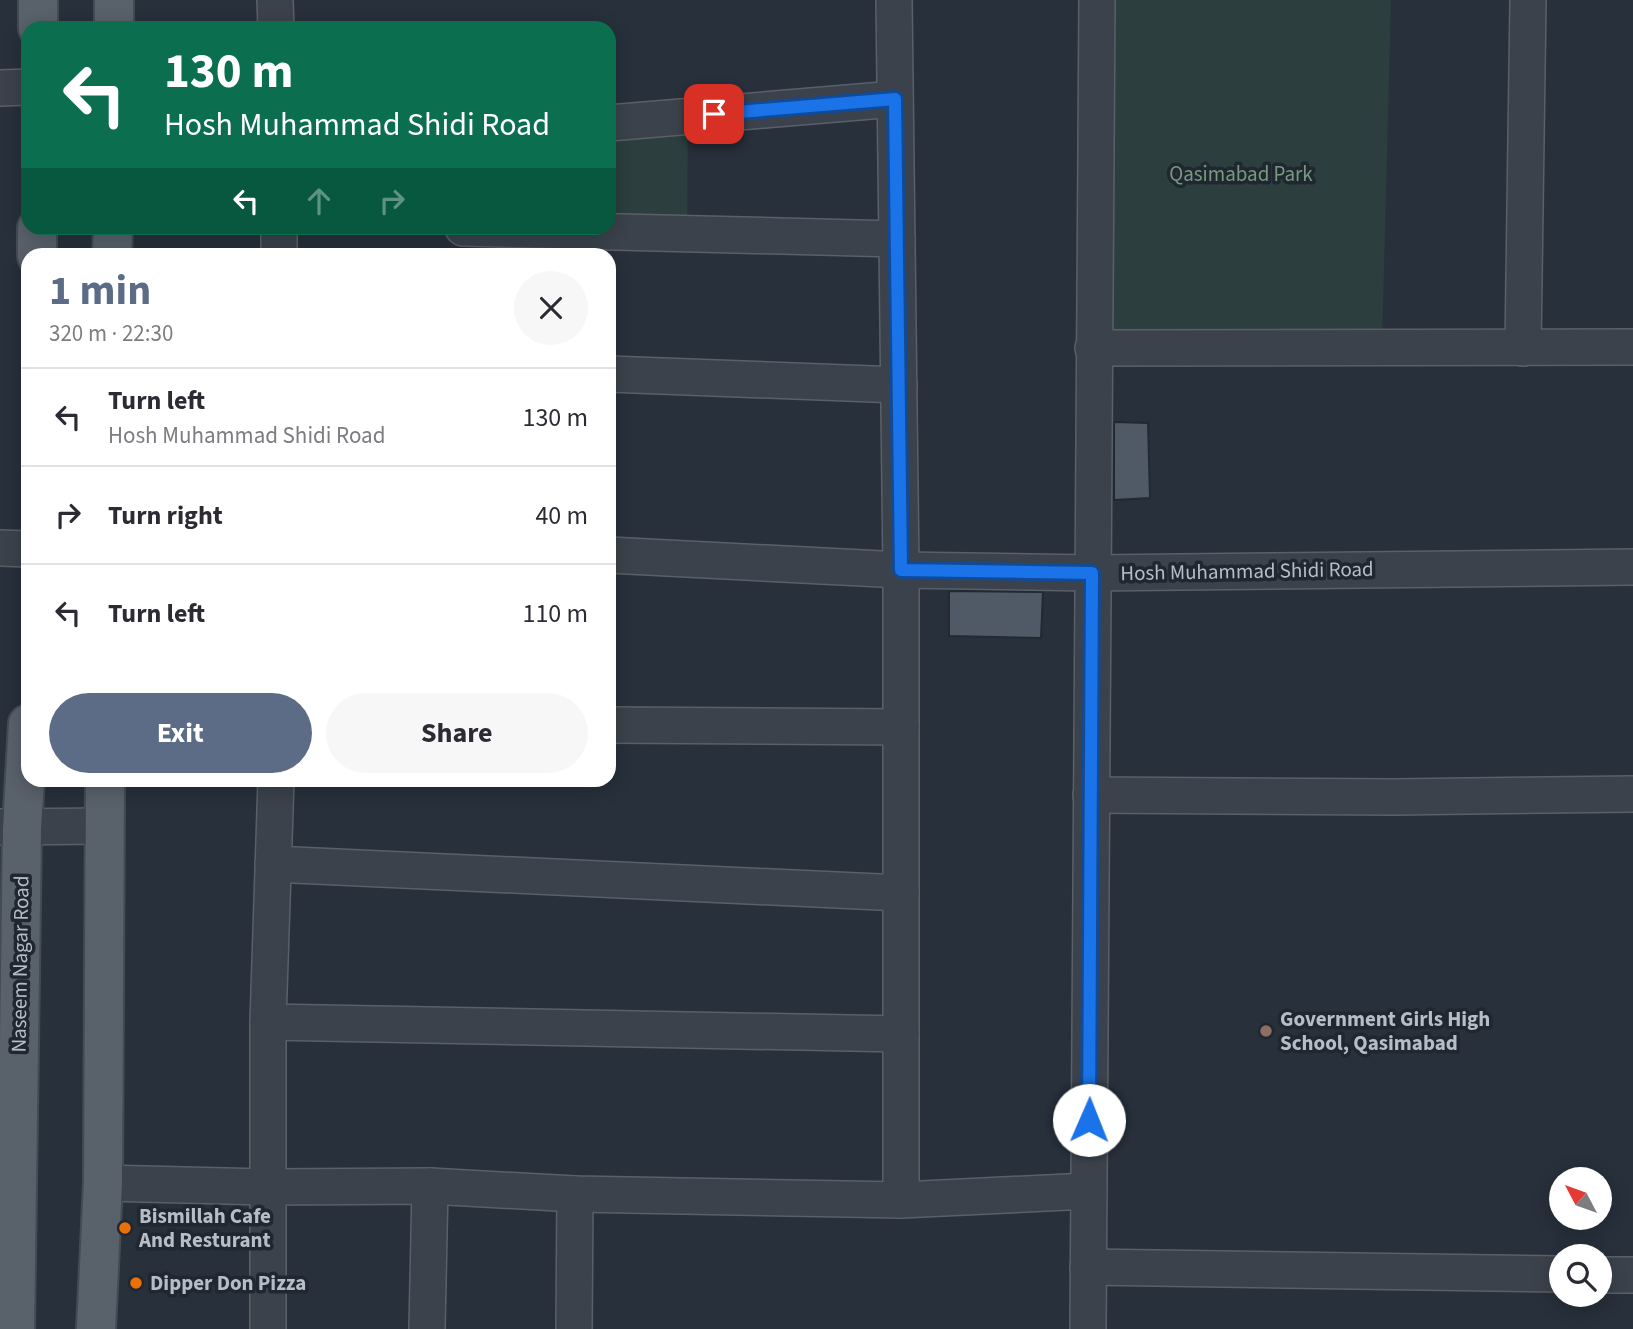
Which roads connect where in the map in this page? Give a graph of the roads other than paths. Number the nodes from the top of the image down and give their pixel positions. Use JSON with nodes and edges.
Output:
{"nodes":[{"id":1,"x":38,"y":0,"type":"edge"},
{"id":2,"x":114,"y":0,"type":"edge"},
{"id":3,"x":275,"y":0,"type":"edge"},
{"id":4,"x":894,"y":0,"type":"edge"},
{"id":5,"x":1097,"y":0,"type":"edge"},
{"id":6,"x":1528,"y":0,"type":"edge"},
{"id":7,"x":38,"y":21,"type":"edge"},
{"id":8,"x":114,"y":21,"type":"edge"},
{"id":9,"x":276,"y":21,"type":"edge"},
{"id":10,"x":21,"y":87,"type":"edge"},
{"id":11,"x":0,"y":88,"type":"edge"},
{"id":12,"x":895,"y":99,"type":"junction"},
{"id":13,"x":616,"y":122,"type":"edge"},
{"id":14,"x":616,"y":232,"type":"edge"},
{"id":15,"x":897,"y":239,"type":"junction"},
{"id":16,"x":1633,"y":347,"type":"edge"},
{"id":17,"x":1093,"y":348,"type":"junction"},
{"id":18,"x":1524,"y":348,"type":"junction"},
{"id":19,"x":616,"y":374,"type":"edge"},
{"id":20,"x":898,"y":385,"type":"junction"},
{"id":21,"x":0,"y":548,"type":"edge"},
{"id":22,"x":21,"y":549,"type":"edge"},
{"id":23,"x":616,"y":555,"type":"edge"},
{"id":24,"x":1633,"y":567,"type":"edge"},
{"id":25,"x":901,"y":570,"type":"junction"},
{"id":26,"x":1092,"y":573,"type":"junction"},
{"id":27,"x":616,"y":725,"type":"edge"},
{"id":28,"x":901,"y":727,"type":"junction"},
{"id":29,"x":21,"y":767,"type":"edge"},
{"id":30,"x":105,"y":787,"type":"edge"},
{"id":31,"x":276,"y":787,"type":"edge"},
{"id":32,"x":1633,"y":794,"type":"edge"},
{"id":33,"x":1091,"y":795,"type":"junction"},
{"id":34,"x":104,"y":826,"type":"junction"},
{"id":35,"x":11,"y":828,"type":"edge"},
{"id":36,"x":273,"y":864,"type":"junction"},
{"id":37,"x":901,"y":893,"type":"junction"},
{"id":38,"x":268,"y":1022,"type":"junction"},
{"id":39,"x":901,"y":1034,"type":"junction"},
{"id":40,"x":103,"y":1183,"type":"junction"},
{"id":41,"x":430,"y":1186,"type":"junction"},
{"id":42,"x":269,"y":1187,"type":"junction"},
{"id":43,"x":1088,"y":1191,"type":"junction"},
{"id":44,"x":575,"y":1194,"type":"junction"},
{"id":45,"x":901,"y":1200,"type":"junction"},
{"id":46,"x":1088,"y":1267,"type":"junction"},
{"id":47,"x":1549,"y":1274,"type":"edge"},
{"id":48,"x":1612,"y":1275,"type":"edge"},
{"id":49,"x":1633,"y":1275,"type":"edge"},
{"id":50,"x":15,"y":1329,"type":"edge"},
{"id":51,"x":96,"y":1329,"type":"edge"},
{"id":52,"x":268,"y":1329,"type":"edge"},
{"id":53,"x":427,"y":1329,"type":"edge"},
{"id":54,"x":574,"y":1329,"type":"edge"},
{"id":55,"x":1088,"y":1329,"type":"edge"}],
"edges":[{"from":1,"to":7,"type":"main road"},
{"from":2,"to":8,"type":"main road"},
{"from":3,"to":9,"type":"street"},
{"from":4,"to":12,"type":"street"},
{"from":5,"to":17,"type":"street"},
{"from":6,"to":18,"type":"street"},
{"from":10,"to":11,"type":"street"},
{"from":12,"to":13,"type":"street"},
{"from":12,"to":15,"type":"street"},
{"from":14,"to":15,"type":"street"},
{"from":15,"to":20,"type":"street"},
{"from":16,"to":18,"type":"street"},
{"from":17,"to":18,"type":"street"},
{"from":17,"to":26,"type":"street"},
{"from":19,"to":20,"type":"street"},
{"from":20,"to":25,"type":"street"},
{"from":21,"to":22,"type":"street"},
{"from":23,"to":25,"type":"street","name":"Hosh Muhammad Shidi Road"},
{"from":24,"to":26,"type":"street","name":"Hosh Muhammad Shidi Road"},
{"from":25,"to":26,"type":"street","name":"Hosh Muhammad Shidi Road"},
{"from":25,"to":28,"type":"street"},
{"from":26,"to":33,"type":"street"},
{"from":27,"to":28,"type":"street"},
{"from":28,"to":37,"type":"street"},
{"from":29,"to":35,"type":"main road","name":"Naseem Nagar Road"},
{"from":30,"to":34,"type":"main road"},
{"from":31,"to":36,"type":"street"},
{"from":32,"to":33,"type":"street"},
{"from":33,"to":43,"type":"street"},
{"from":34,"to":35,"type":"street"},
{"from":34,"to":40,"type":"main road"},
{"from":35,"to":50,"type":"main road","name":"Naseem Nagar Road"},
{"from":36,"to":37,"type":"street"},
{"from":36,"to":38,"type":"street"},
{"from":37,"to":39,"type":"street"},
{"from":38,"to":39,"type":"street"},
{"from":38,"to":42,"type":"street"},
{"from":39,"to":45,"type":"street"},
{"from":40,"to":42,"type":"street"},
{"from":40,"to":51,"type":"main road"},
{"from":41,"to":42,"type":"street"},
{"from":41,"to":44,"type":"street"},
{"from":41,"to":53,"type":"street"},
{"from":42,"to":52,"type":"street"},
{"from":43,"to":45,"type":"street"},
{"from":43,"to":46,"type":"street"},
{"from":44,"to":45,"type":"street"},
{"from":44,"to":54,"type":"street"},
{"from":46,"to":47,"type":"street"},
{"from":46,"to":55,"type":"street"},
{"from":48,"to":49,"type":"street"}]}
